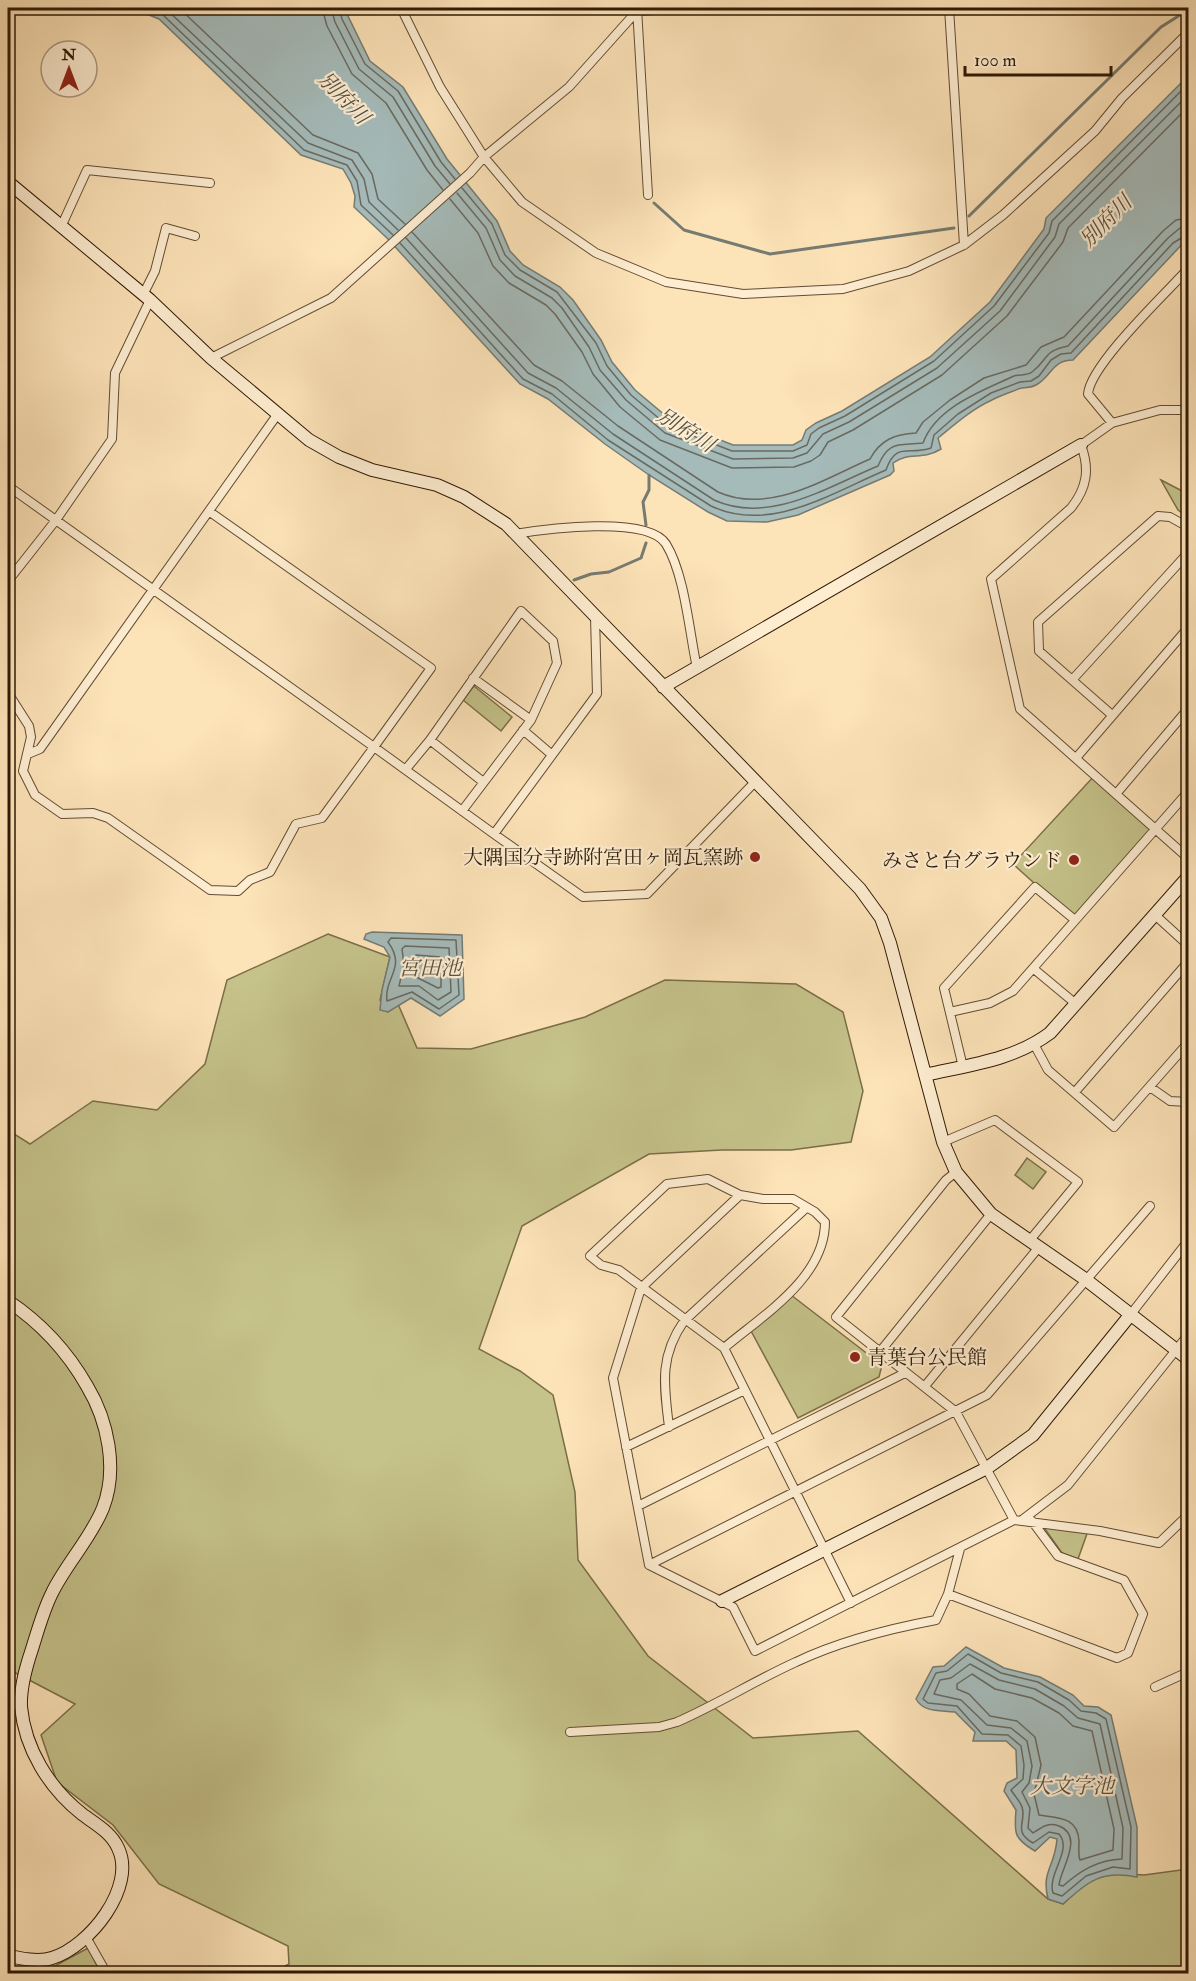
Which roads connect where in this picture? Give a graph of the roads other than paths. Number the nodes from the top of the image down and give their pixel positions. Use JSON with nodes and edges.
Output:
{"nodes":[{"id":1,"x":401,"y":8,"type":"edge"},
{"id":2,"x":688,"y":8,"type":"edge"},
{"id":3,"x":949,"y":8,"type":"edge"},
{"id":4,"x":637,"y":9,"type":"edge"},
{"id":5,"x":1188,"y":33,"type":"edge"},
{"id":6,"x":484,"y":157,"type":"junction"},
{"id":7,"x":8,"y":182,"type":"edge"},
{"id":8,"x":210,"y":183,"type":"dead end"},
{"id":9,"x":648,"y":195,"type":"dead end"},
{"id":10,"x":61,"y":227,"type":"junction"},
{"id":11,"x":195,"y":236,"type":"dead end"},
{"id":12,"x":964,"y":245,"type":"junction"},
{"id":13,"x":1188,"y":269,"type":"edge"},
{"id":14,"x":146,"y":297,"type":"junction"},
{"id":15,"x":211,"y":358,"type":"junction"},
{"id":16,"x":1188,"y":410,"type":"edge"},
{"id":17,"x":277,"y":415,"type":"junction"},
{"id":18,"x":1112,"y":423,"type":"junction"},
{"id":19,"x":1081,"y":445,"type":"junction"},
{"id":20,"x":8,"y":486,"type":"edge"},
{"id":21,"x":210,"y":512,"type":"junction"},
{"id":22,"x":56,"y":520,"type":"junction"},
{"id":23,"x":1188,"y":527,"type":"edge"},
{"id":24,"x":515,"y":534,"type":"junction"},
{"id":25,"x":1188,"y":553,"type":"edge"},
{"id":26,"x":8,"y":581,"type":"edge"},
{"id":27,"x":153,"y":590,"type":"junction"},
{"id":28,"x":595,"y":616,"type":"junction"},
{"id":29,"x":1188,"y":630,"type":"edge"},
{"id":30,"x":697,"y":668,"type":"junction"},
{"id":31,"x":473,"y":678,"type":"junction"},
{"id":32,"x":1072,"y":680,"type":"junction"},
{"id":33,"x":663,"y":687,"type":"junction"},
{"id":34,"x":8,"y":693,"type":"edge"},
{"id":35,"x":1188,"y":709,"type":"edge"},
{"id":36,"x":1112,"y":715,"type":"junction"},
{"id":37,"x":531,"y":720,"type":"junction"},
{"id":38,"x":523,"y":730,"type":"junction"},
{"id":39,"x":430,"y":740,"type":"junction"},
{"id":40,"x":374,"y":747,"type":"junction"},
{"id":41,"x":28,"y":754,"type":"junction"},
{"id":42,"x":551,"y":754,"type":"junction"},
{"id":43,"x":1076,"y":758,"type":"junction"},
{"id":44,"x":406,"y":770,"type":"junction"},
{"id":45,"x":482,"y":781,"type":"junction"},
{"id":46,"x":754,"y":783,"type":"junction"},
{"id":47,"x":1188,"y":792,"type":"edge"},
{"id":48,"x":1116,"y":794,"type":"junction"},
{"id":49,"x":462,"y":811,"type":"junction"},
{"id":50,"x":1157,"y":830,"type":"junction"},
{"id":51,"x":494,"y":834,"type":"junction"},
{"id":52,"x":1188,"y":858,"type":"edge"},
{"id":53,"x":1188,"y":878,"type":"edge"},
{"id":54,"x":1155,"y":915,"type":"junction"},
{"id":55,"x":1075,"y":920,"type":"junction"},
{"id":56,"x":1188,"y":945,"type":"edge"},
{"id":57,"x":1188,"y":962,"type":"edge"},
{"id":58,"x":1034,"y":969,"type":"junction"},
{"id":59,"x":1076,"y":1004,"type":"junction"},
{"id":60,"x":950,"y":1012,"type":"junction"},
{"id":61,"x":1188,"y":1043,"type":"edge"},
{"id":62,"x":1034,"y":1044,"type":"junction"},
{"id":63,"x":963,"y":1067,"type":"junction"},
{"id":64,"x":925,"y":1074,"type":"junction"},
{"id":65,"x":1150,"y":1088,"type":"junction"},
{"id":66,"x":1075,"y":1092,"type":"junction"},
{"id":67,"x":1188,"y":1102,"type":"edge"},
{"id":68,"x":943,"y":1142,"type":"junction"},
{"id":69,"x":956,"y":1172,"type":"junction"},
{"id":70,"x":740,"y":1195,"type":"junction"},
{"id":71,"x":1150,"y":1206,"type":"dead end"},
{"id":72,"x":806,"y":1208,"type":"junction"},
{"id":73,"x":991,"y":1214,"type":"junction"},
{"id":74,"x":1188,"y":1241,"type":"edge"},
{"id":75,"x":1034,"y":1243,"type":"junction"},
{"id":76,"x":1085,"y":1279,"type":"junction"},
{"id":77,"x":641,"y":1288,"type":"junction"},
{"id":78,"x":8,"y":1301,"type":"edge"},
{"id":79,"x":1131,"y":1314,"type":"junction"},
{"id":80,"x":684,"y":1321,"type":"junction"},
{"id":81,"x":1188,"y":1335,"type":"edge"},
{"id":82,"x":724,"y":1348,"type":"junction"},
{"id":83,"x":1176,"y":1350,"type":"junction"},
{"id":84,"x":879,"y":1353,"type":"junction"},
{"id":85,"x":1188,"y":1359,"type":"edge"},
{"id":86,"x":905,"y":1373,"type":"junction"},
{"id":87,"x":925,"y":1386,"type":"junction"},
{"id":88,"x":744,"y":1390,"type":"junction"},
{"id":89,"x":956,"y":1412,"type":"junction"},
{"id":90,"x":669,"y":1427,"type":"junction"},
{"id":91,"x":771,"y":1440,"type":"junction"},
{"id":92,"x":626,"y":1447,"type":"junction"},
{"id":93,"x":987,"y":1468,"type":"junction"},
{"id":94,"x":796,"y":1493,"type":"junction"},
{"id":95,"x":638,"y":1506,"type":"junction"},
{"id":96,"x":1188,"y":1515,"type":"edge"},
{"id":97,"x":1018,"y":1521,"type":"junction"},
{"id":98,"x":1032,"y":1521,"type":"junction"},
{"id":99,"x":825,"y":1549,"type":"junction"},
{"id":100,"x":960,"y":1549,"type":"junction"},
{"id":101,"x":649,"y":1565,"type":"junction"},
{"id":102,"x":948,"y":1594,"type":"junction"},
{"id":103,"x":722,"y":1600,"type":"junction"},
{"id":104,"x":851,"y":1603,"type":"junction"},
{"id":105,"x":1188,"y":1672,"type":"edge"},
{"id":106,"x":1155,"y":1688,"type":"dead end"},
{"id":107,"x":570,"y":1732,"type":"dead end"},
{"id":108,"x":86,"y":1937,"type":"junction"},
{"id":109,"x":8,"y":1955,"type":"edge"},
{"id":110,"x":107,"y":1974,"type":"edge"}],
"edges":[{"from":1,"to":6,"type":"street"},
{"from":2,"to":4,"type":"street"},
{"from":3,"to":12,"type":"street"},
{"from":4,"to":6,"type":"street"},
{"from":4,"to":9,"type":"street"},
{"from":5,"to":12,"type":"street"},
{"from":6,"to":12,"type":"street"},
{"from":6,"to":15,"type":"street"},
{"from":7,"to":10,"type":"street"},
{"from":8,"to":10,"type":"street"},
{"from":10,"to":14,"type":"street"},
{"from":11,"to":14,"type":"street"},
{"from":13,"to":18,"type":"street"},
{"from":14,"to":15,"type":"street"},
{"from":14,"to":22,"type":"street"},
{"from":15,"to":17,"type":"street"},
{"from":16,"to":18,"type":"street"},
{"from":17,"to":21,"type":"street"},
{"from":17,"to":24,"type":"street"},
{"from":18,"to":19,"type":"street"},
{"from":19,"to":30,"type":"street"},
{"from":19,"to":43,"type":"street"},
{"from":20,"to":22,"type":"street"},
{"from":21,"to":27,"type":"street"},
{"from":21,"to":40,"type":"street"},
{"from":22,"to":26,"type":"street"},
{"from":22,"to":27,"type":"street"},
{"from":23,"to":32,"type":"street"},
{"from":24,"to":28,"type":"street"},
{"from":24,"to":30,"type":"street"},
{"from":25,"to":32,"type":"street"},
{"from":27,"to":40,"type":"street"},
{"from":27,"to":41,"type":"street"},
{"from":28,"to":33,"type":"street"},
{"from":28,"to":42,"type":"street"},
{"from":29,"to":36,"type":"street"},
{"from":30,"to":33,"type":"street"},
{"from":31,"to":37,"type":"street"},
{"from":31,"to":37,"type":"street"},
{"from":31,"to":39,"type":"street"},
{"from":32,"to":36,"type":"street"},
{"from":33,"to":46,"type":"street"},
{"from":34,"to":41,"type":"street"},
{"from":35,"to":48,"type":"street"},
{"from":36,"to":43,"type":"street"},
{"from":37,"to":38,"type":"street"},
{"from":38,"to":42,"type":"street"},
{"from":38,"to":45,"type":"street"},
{"from":39,"to":44,"type":"street"},
{"from":39,"to":45,"type":"street"},
{"from":40,"to":41,"type":"street"},
{"from":40,"to":44,"type":"street"},
{"from":42,"to":51,"type":"street"},
{"from":43,"to":48,"type":"street"},
{"from":44,"to":49,"type":"street"},
{"from":45,"to":49,"type":"street"},
{"from":46,"to":51,"type":"street"},
{"from":46,"to":64,"type":"street"},
{"from":47,"to":50,"type":"street"},
{"from":48,"to":50,"type":"street"},
{"from":49,"to":51,"type":"street"},
{"from":50,"to":52,"type":"street"},
{"from":50,"to":55,"type":"street"},
{"from":53,"to":54,"type":"street"},
{"from":54,"to":56,"type":"street"},
{"from":54,"to":59,"type":"street"},
{"from":55,"to":58,"type":"street"},
{"from":55,"to":60,"type":"street"},
{"from":57,"to":66,"type":"street"},
{"from":58,"to":59,"type":"street"},
{"from":58,"to":60,"type":"street"},
{"from":59,"to":62,"type":"street"},
{"from":60,"to":63,"type":"street"},
{"from":61,"to":65,"type":"street"},
{"from":62,"to":63,"type":"street"},
{"from":62,"to":66,"type":"street"},
{"from":63,"to":64,"type":"street"},
{"from":64,"to":68,"type":"street"},
{"from":65,"to":66,"type":"street"},
{"from":65,"to":67,"type":"street"},
{"from":68,"to":69,"type":"street"},
{"from":68,"to":75,"type":"street"},
{"from":69,"to":73,"type":"street"},
{"from":69,"to":84,"type":"street"},
{"from":70,"to":72,"type":"street"},
{"from":70,"to":77,"type":"street"},
{"from":70,"to":77,"type":"street"},
{"from":71,"to":76,"type":"street"},
{"from":72,"to":80,"type":"street"},
{"from":72,"to":82,"type":"street"},
{"from":73,"to":75,"type":"street"},
{"from":73,"to":84,"type":"street"},
{"from":74,"to":79,"type":"street"},
{"from":75,"to":76,"type":"street"},
{"from":75,"to":87,"type":"street"},
{"from":76,"to":79,"type":"street"},
{"from":76,"to":89,"type":"street"},
{"from":77,"to":80,"type":"street"},
{"from":77,"to":92,"type":"street"},
{"from":78,"to":108,"type":"street"},
{"from":79,"to":83,"type":"street"},
{"from":79,"to":93,"type":"street"},
{"from":80,"to":82,"type":"street"},
{"from":80,"to":90,"type":"street"},
{"from":81,"to":83,"type":"street"},
{"from":82,"to":88,"type":"street"},
{"from":83,"to":85,"type":"street"},
{"from":83,"to":97,"type":"street"},
{"from":84,"to":86,"type":"street"},
{"from":86,"to":87,"type":"street"},
{"from":86,"to":91,"type":"street"},
{"from":87,"to":89,"type":"street"},
{"from":88,"to":90,"type":"street"},
{"from":88,"to":91,"type":"street"},
{"from":89,"to":93,"type":"street"},
{"from":89,"to":94,"type":"street"},
{"from":90,"to":92,"type":"street"},
{"from":91,"to":94,"type":"street"},
{"from":91,"to":95,"type":"street"},
{"from":92,"to":95,"type":"street"},
{"from":93,"to":97,"type":"street"},
{"from":93,"to":99,"type":"street"},
{"from":94,"to":99,"type":"street"},
{"from":94,"to":101,"type":"street"},
{"from":95,"to":101,"type":"street"},
{"from":96,"to":98,"type":"street"},
{"from":97,"to":98,"type":"street"},
{"from":97,"to":100,"type":"street"},
{"from":98,"to":102,"type":"street"},
{"from":99,"to":103,"type":"street"},
{"from":99,"to":104,"type":"street"},
{"from":100,"to":102,"type":"street"},
{"from":100,"to":104,"type":"street"},
{"from":101,"to":103,"type":"street"},
{"from":102,"to":107,"type":"street"},
{"from":103,"to":104,"type":"street"},
{"from":105,"to":106,"type":"street"},
{"from":108,"to":109,"type":"street"},
{"from":108,"to":110,"type":"street"}]}
